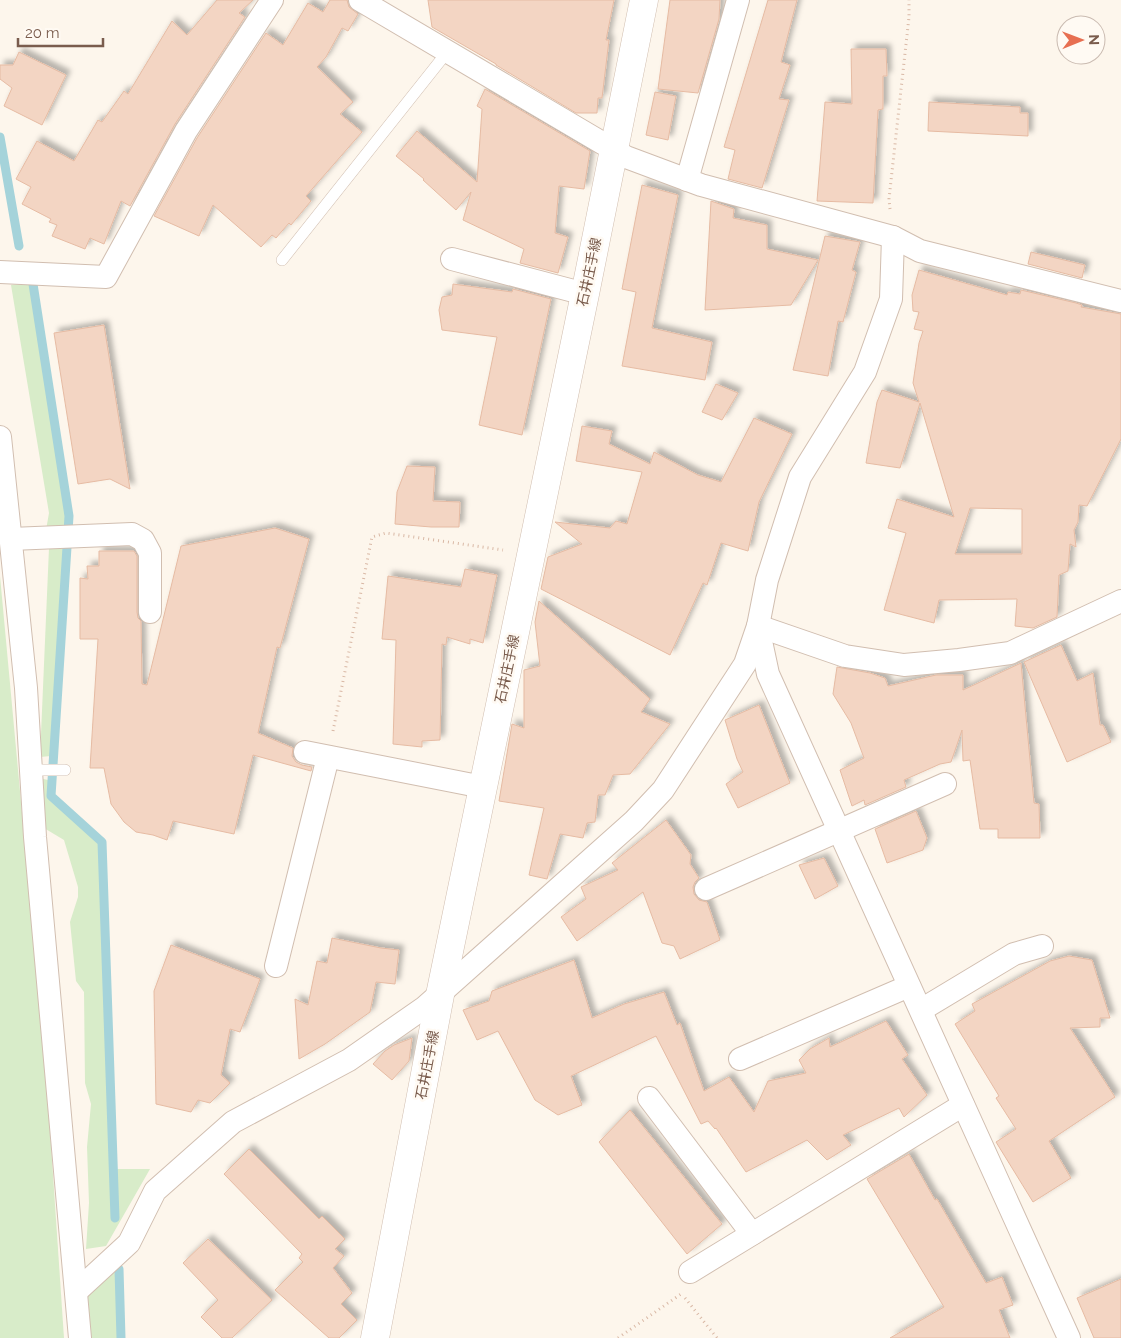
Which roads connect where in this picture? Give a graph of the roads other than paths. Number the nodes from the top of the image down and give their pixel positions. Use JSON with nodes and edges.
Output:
{"nodes":[{"id":1,"x":272,"y":0,"type":"edge"},
{"id":2,"x":360,"y":0,"type":"edge"},
{"id":3,"x":644,"y":0,"type":"edge"},
{"id":4,"x":738,"y":0,"type":"edge"},
{"id":5,"x":448,"y":51,"type":"junction"},
{"id":6,"x":614,"y":149,"type":"junction"},
{"id":7,"x":687,"y":180,"type":"junction"},
{"id":8,"x":892,"y":237,"type":"junction"},
{"id":9,"x":452,"y":259,"type":"dead end"},
{"id":10,"x":282,"y":260,"type":"dead end"},
{"id":11,"x":0,"y":272,"type":"edge"},
{"id":12,"x":585,"y":294,"type":"junction"},
{"id":13,"x":1121,"y":301,"type":"edge"},
{"id":14,"x":0,"y":438,"type":"edge"},
{"id":15,"x":10,"y":539,"type":"junction"},
{"id":16,"x":1121,"y":601,"type":"edge"},
{"id":17,"x":150,"y":612,"type":"dead end"},
{"id":18,"x":758,"y":626,"type":"junction"},
{"id":19,"x":306,"y":752,"type":"dead end"},
{"id":20,"x":328,"y":757,"type":"junction"},
{"id":21,"x":36,"y":770,"type":"junction"},
{"id":22,"x":65,"y":770,"type":"dead end"},
{"id":23,"x":945,"y":784,"type":"dead end"},
{"id":24,"x":483,"y":787,"type":"junction"},
{"id":25,"x":839,"y":830,"type":"junction"},
{"id":26,"x":706,"y":890,"type":"dead end"},
{"id":27,"x":1042,"y":946,"type":"dead end"},
{"id":28,"x":276,"y":966,"type":"dead end"},
{"id":29,"x":909,"y":986,"type":"junction"},
{"id":30,"x":440,"y":995,"type":"junction"},
{"id":31,"x":921,"y":1010,"type":"junction"},
{"id":32,"x":740,"y":1059,"type":"dead end"},
{"id":33,"x":649,"y":1098,"type":"dead end"},
{"id":34,"x":963,"y":1104,"type":"junction"},
{"id":35,"x":752,"y":1234,"type":"junction"},
{"id":36,"x":690,"y":1272,"type":"dead end"},
{"id":37,"x":77,"y":1291,"type":"junction"},
{"id":38,"x":80,"y":1338,"type":"edge"},
{"id":39,"x":376,"y":1338,"type":"edge"},
{"id":40,"x":1069,"y":1338,"type":"edge"}],
"edges":[{"from":1,"to":11,"type":"street"},
{"from":2,"to":5,"type":"street"},
{"from":3,"to":6,"type":"street","name":"石井庄手線"},
{"from":4,"to":7,"type":"street"},
{"from":5,"to":6,"type":"street"},
{"from":5,"to":10,"type":"lane"},
{"from":6,"to":7,"type":"street"},
{"from":6,"to":12,"type":"street","name":"石井庄手線"},
{"from":7,"to":8,"type":"street"},
{"from":8,"to":13,"type":"street"},
{"from":8,"to":18,"type":"street"},
{"from":9,"to":12,"type":"street"},
{"from":12,"to":24,"type":"street","name":"石井庄手線"},
{"from":14,"to":15,"type":"street"},
{"from":15,"to":17,"type":"street"},
{"from":15,"to":21,"type":"street"},
{"from":16,"to":18,"type":"street"},
{"from":18,"to":25,"type":"street"},
{"from":18,"to":30,"type":"street"},
{"from":19,"to":20,"type":"street"},
{"from":20,"to":24,"type":"street"},
{"from":20,"to":28,"type":"street"},
{"from":21,"to":22,"type":"lane"},
{"from":21,"to":37,"type":"street"},
{"from":23,"to":25,"type":"street"},
{"from":24,"to":30,"type":"street","name":"石井庄手線"},
{"from":25,"to":26,"type":"street"},
{"from":25,"to":29,"type":"street"},
{"from":27,"to":31,"type":"street"},
{"from":29,"to":31,"type":"street"},
{"from":29,"to":32,"type":"street"},
{"from":30,"to":37,"type":"street"},
{"from":30,"to":39,"type":"street","name":"石井庄手線"},
{"from":31,"to":34,"type":"street"},
{"from":33,"to":35,"type":"street"},
{"from":34,"to":35,"type":"street"},
{"from":34,"to":40,"type":"street"},
{"from":35,"to":36,"type":"street"},
{"from":37,"to":38,"type":"street"}]}
